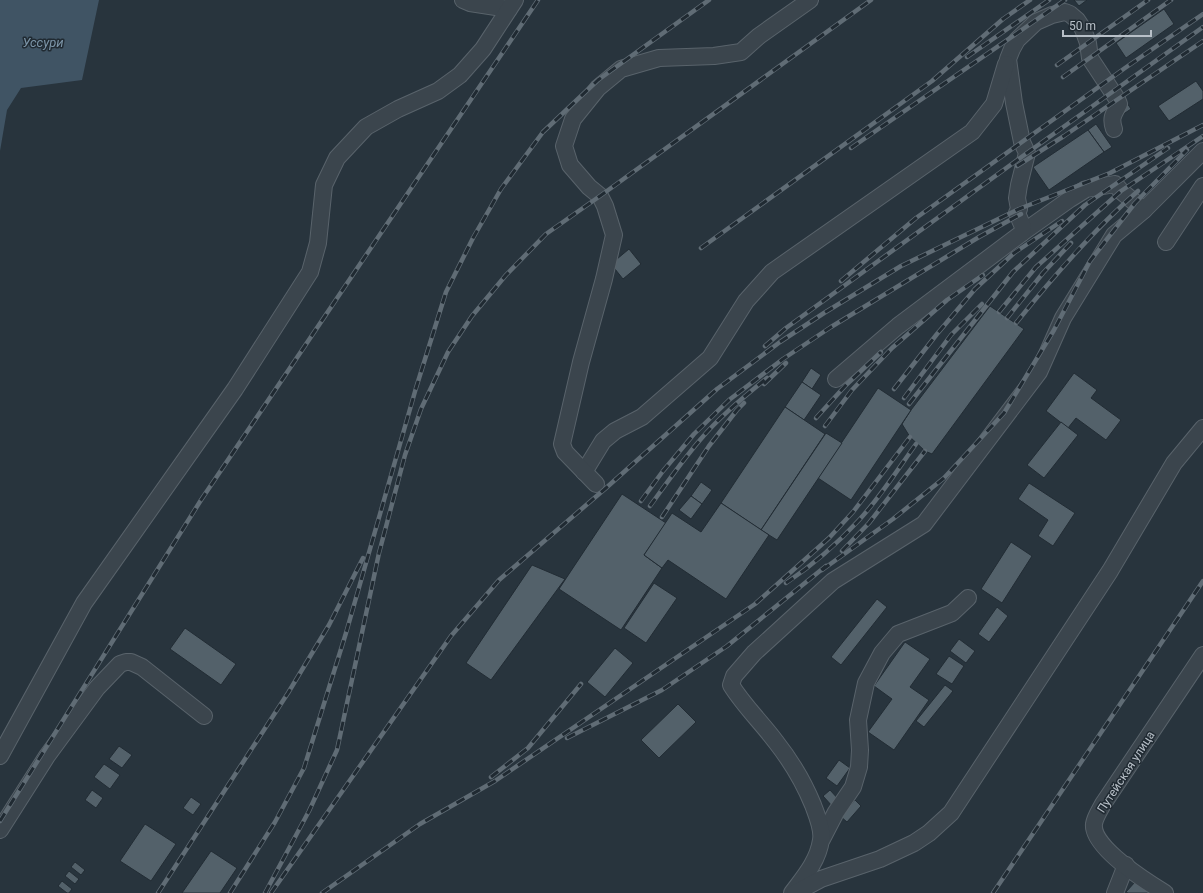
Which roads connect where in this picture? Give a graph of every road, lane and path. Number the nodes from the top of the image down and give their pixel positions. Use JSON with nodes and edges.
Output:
{"nodes":[{"id":1,"x":463,"y":0,"type":"edge"},
{"id":2,"x":810,"y":0,"type":"edge"},
{"id":3,"x":512,"y":5,"type":"edge"},
{"id":4,"x":1008,"y":58,"type":"junction"},
{"id":5,"x":1114,"y":129,"type":"dead end"},
{"id":6,"x":1203,"y":151,"type":"edge"},
{"id":7,"x":1203,"y":186,"type":"edge"},
{"id":8,"x":1144,"y":210,"type":"junction"},
{"id":9,"x":1022,"y":233,"type":"junction"},
{"id":10,"x":1166,"y":242,"type":"dead end"},
{"id":11,"x":836,"y":379,"type":"dead end"},
{"id":12,"x":1203,"y":428,"type":"edge"},
{"id":13,"x":584,"y":472,"type":"junction"},
{"id":14,"x":596,"y":484,"type":"dead end"},
{"id":15,"x":968,"y":598,"type":"dead end"},
{"id":16,"x":1200,"y":664,"type":"edge"},
{"id":17,"x":204,"y":716,"type":"dead end"},
{"id":18,"x":0,"y":756,"type":"edge"},
{"id":19,"x":0,"y":830,"type":"edge"},
{"id":20,"x":822,"y":839,"type":"junction"},
{"id":21,"x":1126,"y":865,"type":"junction"},
{"id":22,"x":794,"y":893,"type":"edge"},
{"id":23,"x":1116,"y":893,"type":"edge"},
{"id":24,"x":1165,"y":893,"type":"edge"}],
"edges":[{"from":1,"to":3,"type":"street"},
{"from":2,"to":13,"type":"street"},
{"from":3,"to":18,"type":"street"},
{"from":4,"to":5,"type":"street"},
{"from":4,"to":9,"type":"street"},
{"from":4,"to":13,"type":"street"},
{"from":6,"to":8,"type":"street"},
{"from":7,"to":10,"type":"street"},
{"from":8,"to":9,"type":"street"},
{"from":8,"to":20,"type":"street"},
{"from":9,"to":11,"type":"street"},
{"from":12,"to":22,"type":"street"},
{"from":13,"to":14,"type":"street"},
{"from":15,"to":20,"type":"street"},
{"from":16,"to":21,"type":"street","name":"Путейская улица"},
{"from":17,"to":19,"type":"street"},
{"from":20,"to":22,"type":"street"},
{"from":21,"to":23,"type":"street"},
{"from":21,"to":24,"type":"street","name":"Путейская улица"}]}
